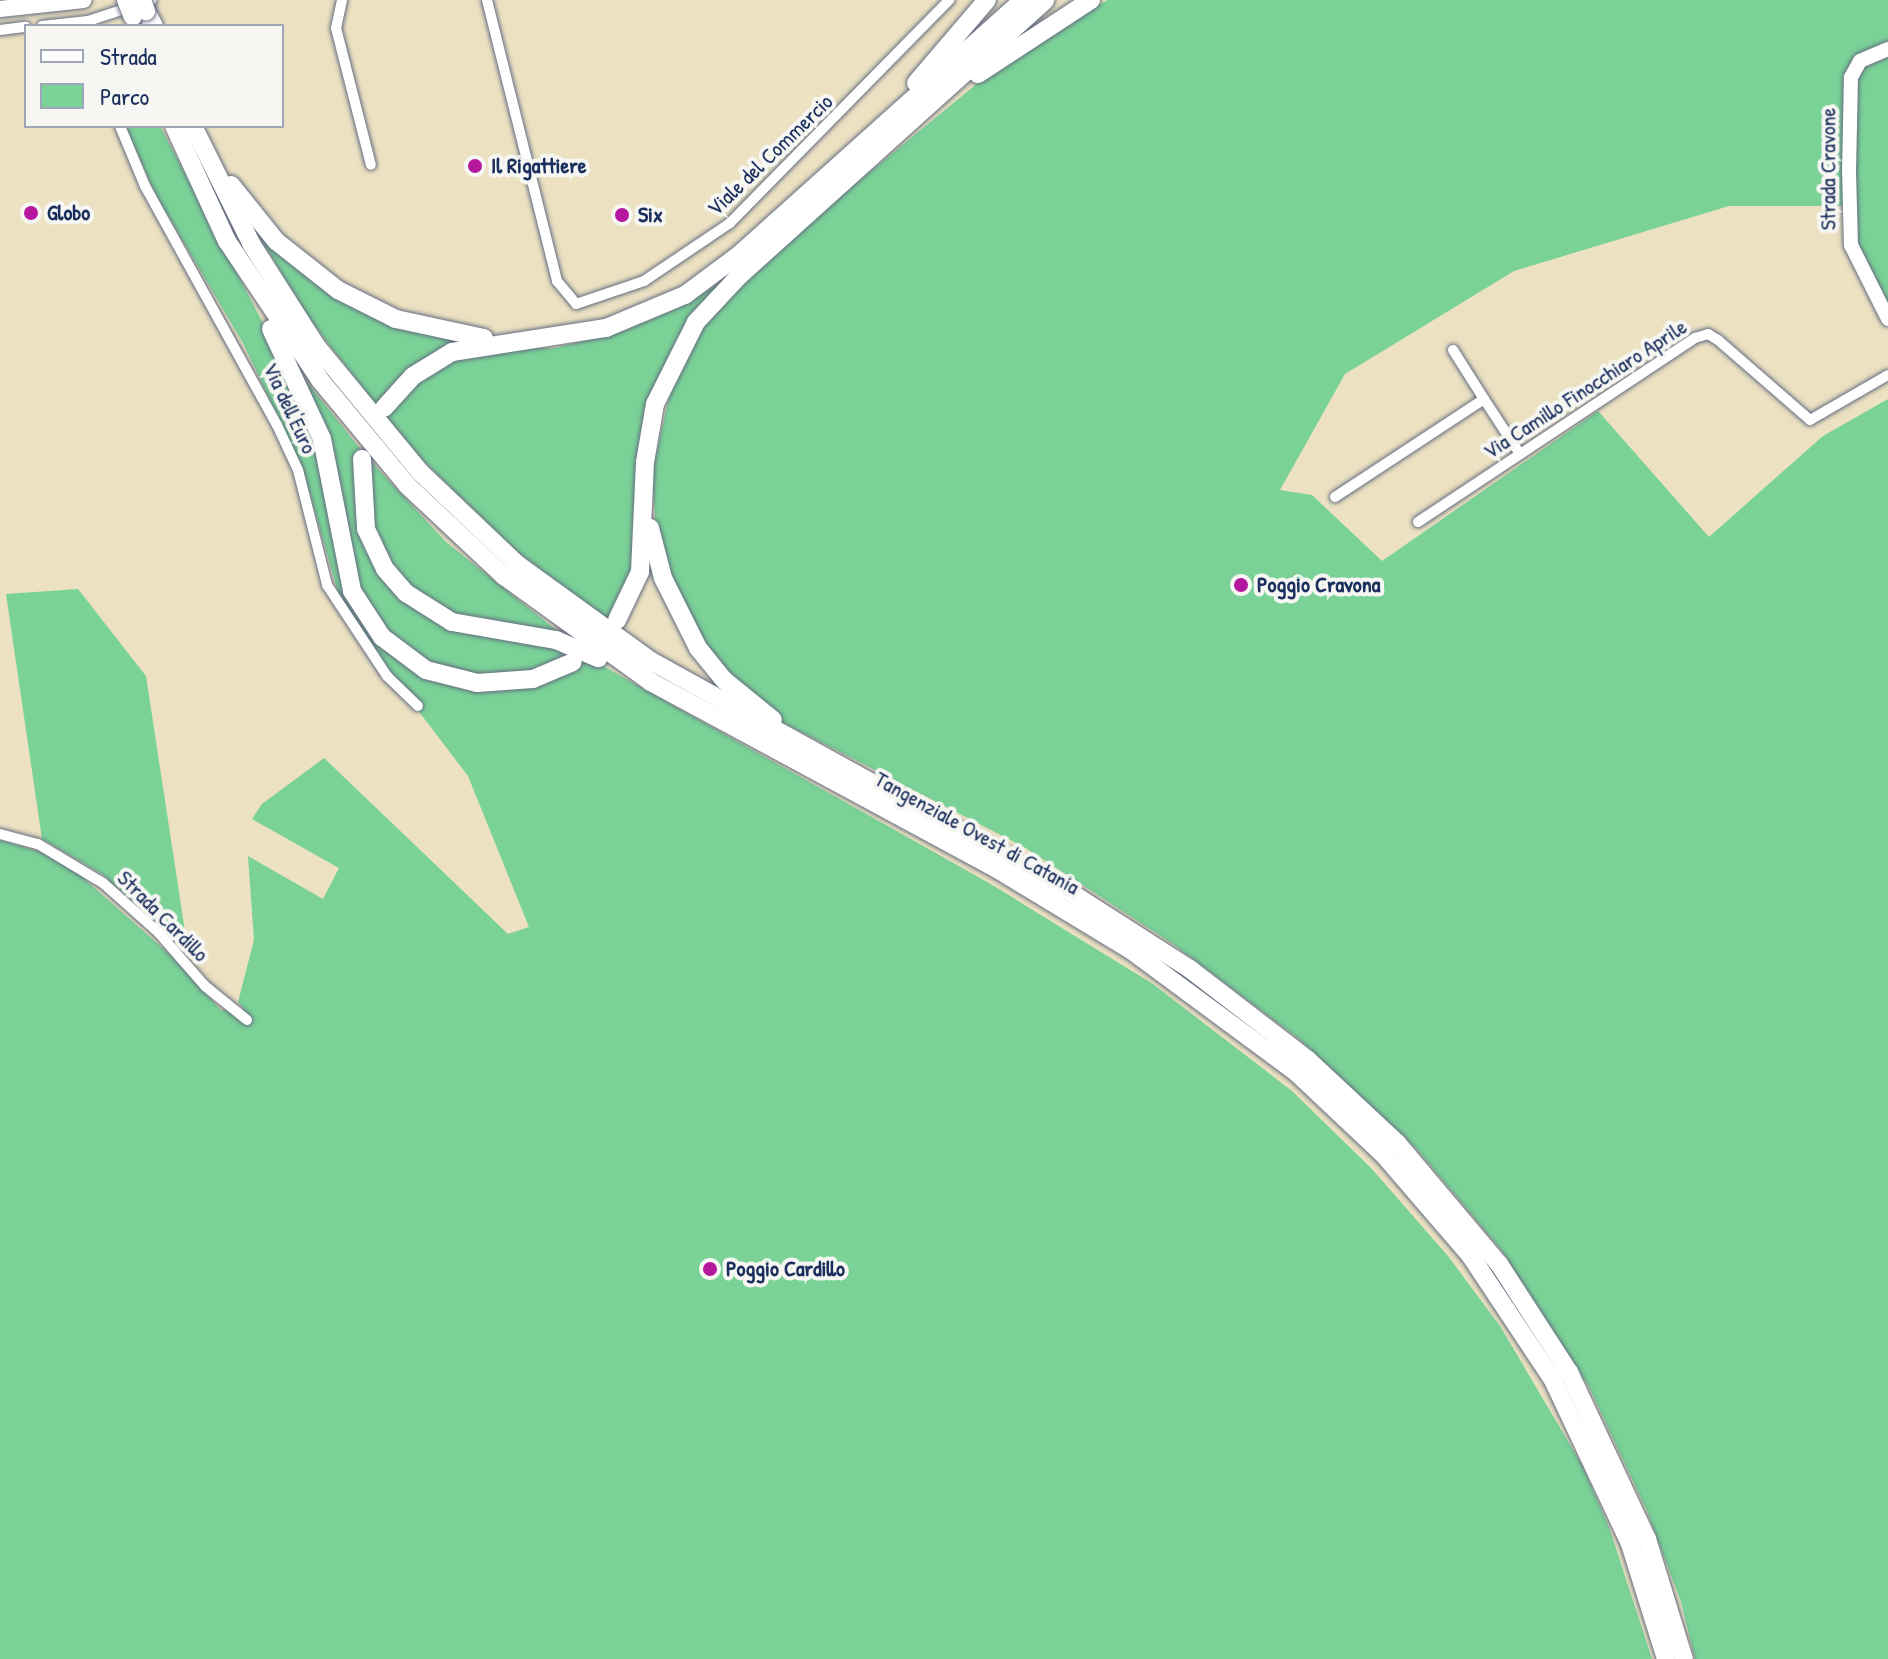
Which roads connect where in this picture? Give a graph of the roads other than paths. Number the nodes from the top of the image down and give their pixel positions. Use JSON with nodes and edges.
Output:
{"nodes":[{"id":1,"x":84,"y":0,"type":"edge"},
{"id":2,"x":342,"y":0,"type":"edge"},
{"id":3,"x":487,"y":0,"type":"edge"},
{"id":4,"x":949,"y":0,"type":"edge"},
{"id":5,"x":987,"y":0,"type":"edge"},
{"id":6,"x":1023,"y":0,"type":"edge"},
{"id":7,"x":1045,"y":0,"type":"edge"},
{"id":8,"x":1091,"y":0,"type":"edge"},
{"id":9,"x":0,"y":9,"type":"edge"},
{"id":10,"x":143,"y":13,"type":"edge"},
{"id":11,"x":88,"y":23,"type":"edge"},
{"id":12,"x":24,"y":27,"type":"edge"},
{"id":13,"x":0,"y":30,"type":"edge"},
{"id":14,"x":1888,"y":49,"type":"edge"},
{"id":15,"x":121,"y":128,"type":"edge"},
{"id":16,"x":175,"y":128,"type":"edge"},
{"id":17,"x":194,"y":128,"type":"edge"},
{"id":18,"x":204,"y":128,"type":"edge"},
{"id":19,"x":371,"y":165,"type":"dead end"},
{"id":20,"x":826,"y":196,"type":"junction"},
{"id":21,"x":798,"y":202,"type":"junction"},
{"id":22,"x":227,"y":241,"type":"junction"},
{"id":23,"x":1888,"y":319,"type":"edge"},
{"id":24,"x":523,"y":342,"type":"junction"},
{"id":25,"x":1453,"y":350,"type":"dead end"},
{"id":26,"x":1888,"y":375,"type":"edge"},
{"id":27,"x":1484,"y":399,"type":"junction"},
{"id":28,"x":384,"y":408,"type":"dead end"},
{"id":29,"x":1520,"y":454,"type":"junction"},
{"id":30,"x":362,"y":459,"type":"dead end"},
{"id":31,"x":643,"y":494,"type":"junction"},
{"id":32,"x":1335,"y":497,"type":"dead end"},
{"id":33,"x":1418,"y":522,"type":"dead end"},
{"id":34,"x":617,"y":620,"type":"dead end"},
{"id":35,"x":573,"y":662,"type":"dead end"},
{"id":36,"x":418,"y":706,"type":"dead end"},
{"id":37,"x":858,"y":777,"type":"junction"},
{"id":38,"x":837,"y":783,"type":"junction"},
{"id":39,"x":0,"y":834,"type":"edge"},
{"id":40,"x":247,"y":1020,"type":"dead end"},
{"id":41,"x":1666,"y":1659,"type":"edge"},
{"id":42,"x":1684,"y":1659,"type":"edge"}],
"edges":[{"from":1,"to":9,"type":"main road"},
{"from":2,"to":19,"type":"street"},
{"from":3,"to":4,"type":"street","name":"Viale del Commercio"},
{"from":5,"to":21,"type":"highway"},
{"from":6,"to":21,"type":"highway"},
{"from":7,"to":20,"type":"highway"},
{"from":8,"to":20,"type":"highway"},
{"from":10,"to":11,"type":"street"},
{"from":12,"to":13,"type":"street"},
{"from":14,"to":23,"type":"street","name":"Strada Cravone"},
{"from":15,"to":36,"type":"street","name":"Via dell'Euro"},
{"from":16,"to":22,"type":"highway","name":"Tangenziale Ovest di Catania"},
{"from":17,"to":37,"type":"highway","name":"Tangenziale Ovest di Catania"},
{"from":18,"to":24,"type":"highway"},
{"from":20,"to":31,"type":"highway"},
{"from":21,"to":24,"type":"highway"},
{"from":22,"to":35,"type":"highway"},
{"from":22,"to":38,"type":"highway","name":"Tangenziale Ovest di Catania"},
{"from":24,"to":28,"type":"highway"},
{"from":25,"to":27,"type":"street"},
{"from":26,"to":29,"type":"street","name":"Via Camillo Finocchiaro Aprile"},
{"from":27,"to":29,"type":"street"},
{"from":27,"to":32,"type":"street"},
{"from":29,"to":33,"type":"street","name":"Via Camillo Finocchiaro Aprile"},
{"from":30,"to":38,"type":"highway"},
{"from":31,"to":34,"type":"highway"},
{"from":31,"to":37,"type":"highway"},
{"from":37,"to":42,"type":"highway","name":"Tangenziale Ovest di Catania"},
{"from":38,"to":41,"type":"highway","name":"Tangenziale Ovest di Catania"},
{"from":39,"to":40,"type":"street","name":"Strada Cardillo"}]}
